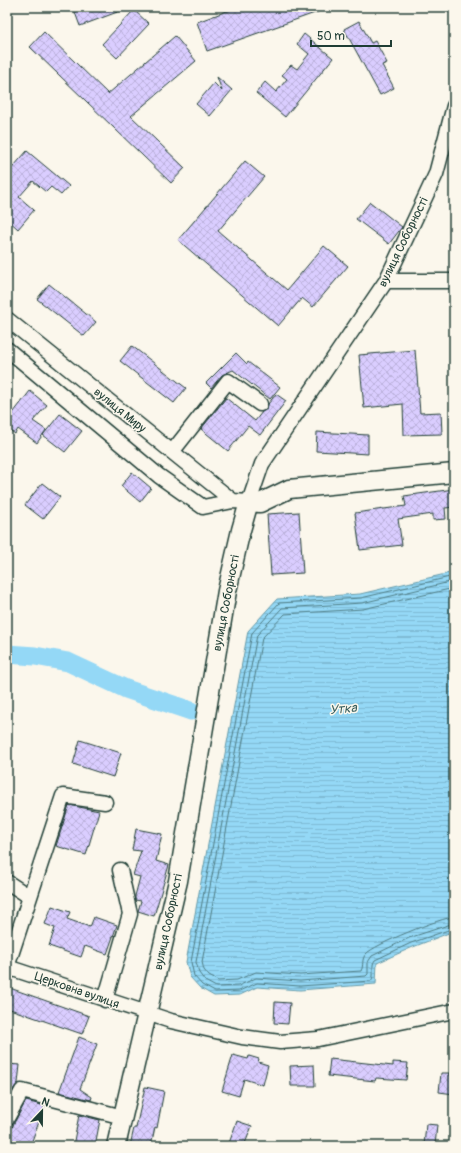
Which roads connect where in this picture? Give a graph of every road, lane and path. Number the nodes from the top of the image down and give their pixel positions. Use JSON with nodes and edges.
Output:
{"nodes":[{"id":1,"x":454,"y":106,"type":"edge"},
{"id":2,"x":453,"y":280,"type":"edge"},
{"id":3,"x":386,"y":281,"type":"junction"},
{"id":4,"x":7,"y":319,"type":"edge"},
{"id":5,"x":7,"y":349,"type":"edge"},
{"id":6,"x":260,"y":404,"type":"dead end"},
{"id":7,"x":172,"y":452,"type":"junction"},
{"id":8,"x":454,"y":472,"type":"edge"},
{"id":9,"x":241,"y":501,"type":"junction"},
{"id":10,"x":105,"y":802,"type":"dead end"},
{"id":11,"x":120,"y":870,"type":"dead end"},
{"id":12,"x":7,"y":882,"type":"edge"},
{"id":13,"x":30,"y":897,"type":"junction"},
{"id":14,"x":7,"y":967,"type":"edge"},
{"id":15,"x":105,"y":1000,"type":"junction"},
{"id":16,"x":454,"y":1011,"type":"edge"},
{"id":17,"x":147,"y":1013,"type":"junction"},
{"id":18,"x":7,"y":1118,"type":"edge"},
{"id":19,"x":123,"y":1118,"type":"junction"},
{"id":20,"x":116,"y":1146,"type":"edge"}],
"edges":[{"from":1,"to":3,"type":"street","name":"вулиця Соборності"},
{"from":2,"to":3,"type":"street"},
{"from":3,"to":9,"type":"street","name":"вулиця Соборності"},
{"from":4,"to":7,"type":"street","name":"вулиця Миру"},
{"from":5,"to":9,"type":"street","name":"вулиця Миру"},
{"from":6,"to":7,"type":"street"},
{"from":7,"to":9,"type":"street","name":"вулиця Миру"},
{"from":8,"to":9,"type":"main road","name":"вулиця Миру"},
{"from":9,"to":17,"type":"main road","name":"вулиця Соборності"},
{"from":10,"to":13,"type":"street"},
{"from":11,"to":15,"type":"street"},
{"from":12,"to":13,"type":"street"},
{"from":13,"to":14,"type":"street"},
{"from":14,"to":15,"type":"street","name":"Церковна вулиця"},
{"from":15,"to":17,"type":"street","name":"Церковна вулиця"},
{"from":16,"to":17,"type":"street","name":"Церковна вулиця"},
{"from":17,"to":19,"type":"main road","name":"вулиця Соборності"},
{"from":18,"to":19,"type":"street"},
{"from":19,"to":20,"type":"main road","name":"вулиця Соборності"}]}
